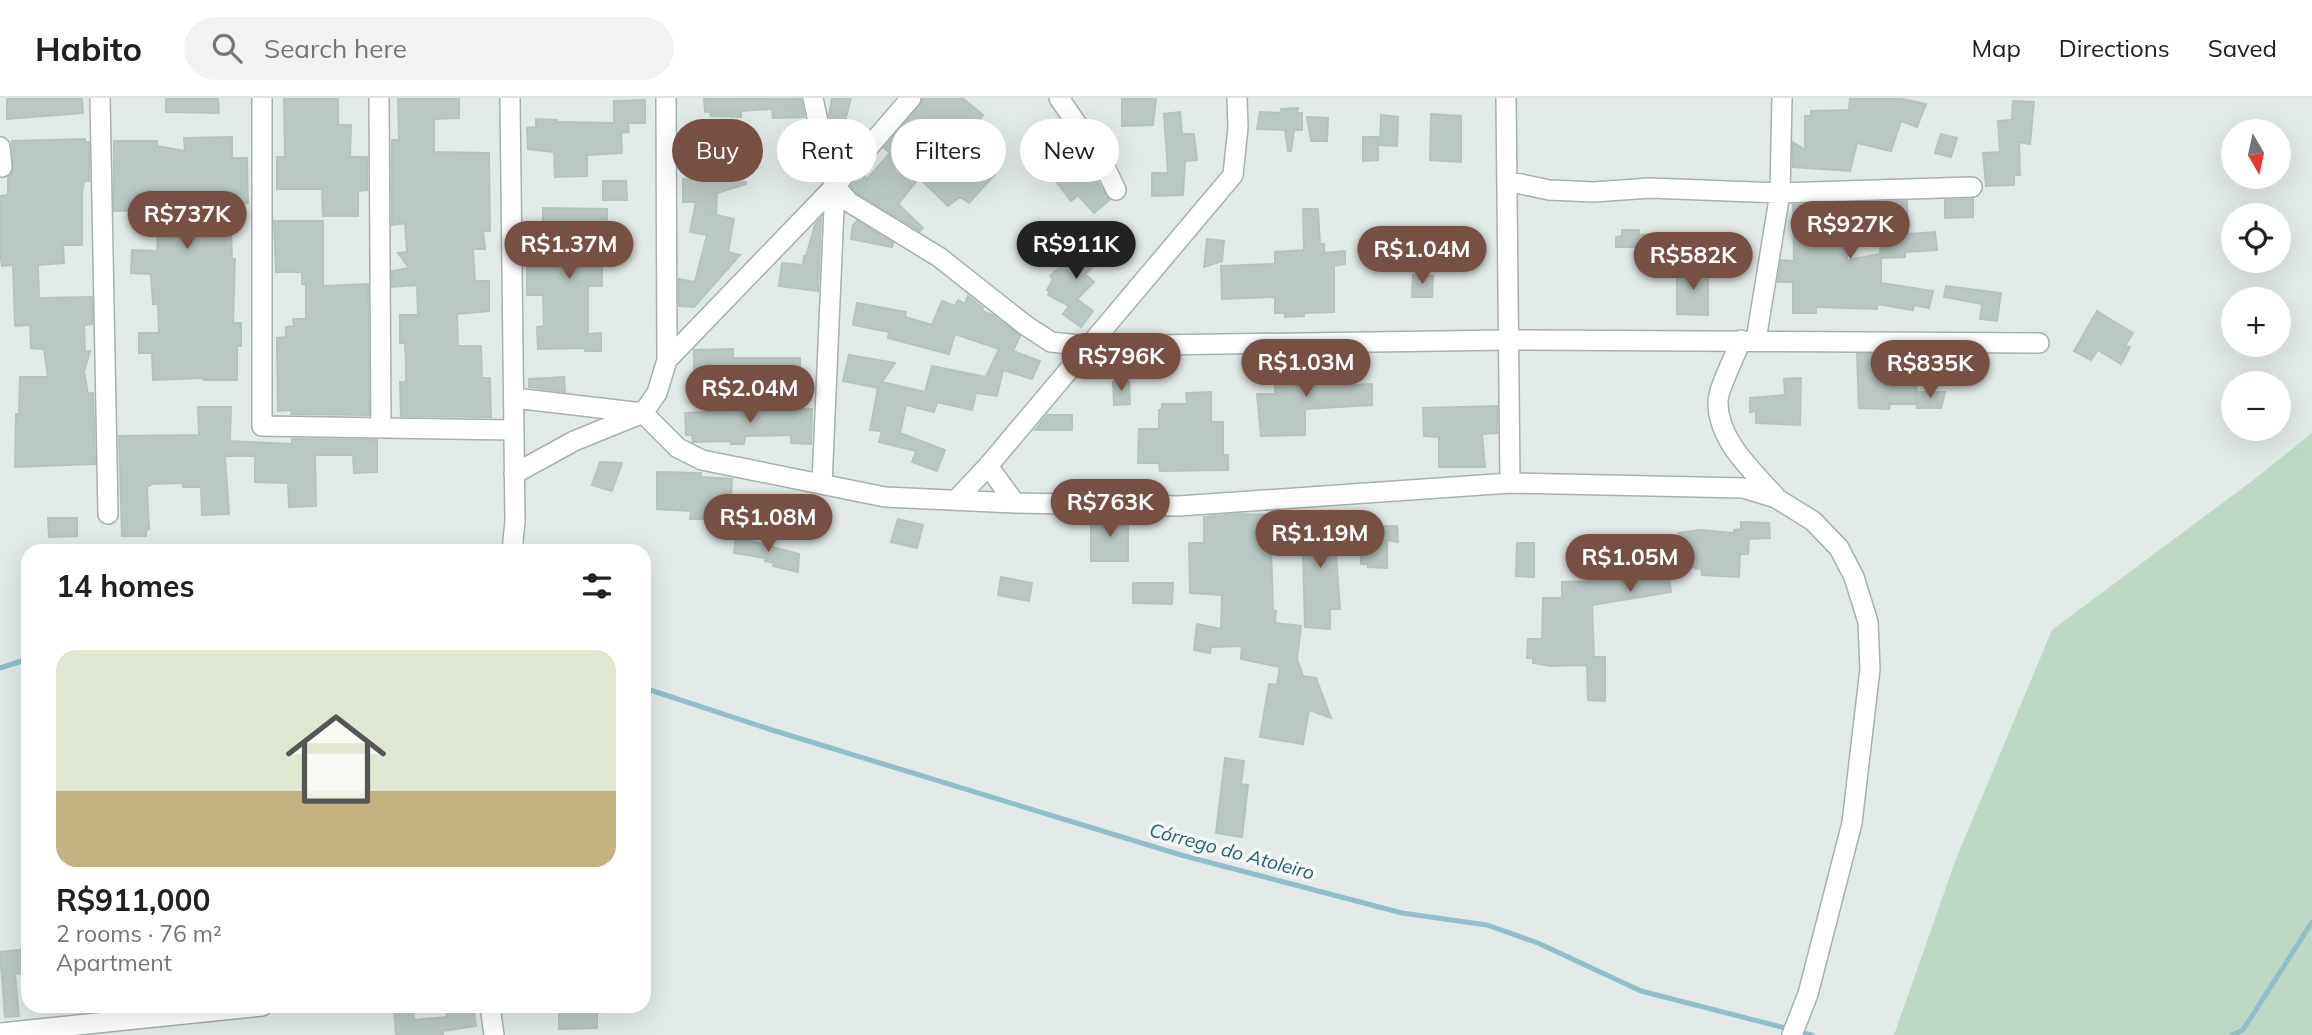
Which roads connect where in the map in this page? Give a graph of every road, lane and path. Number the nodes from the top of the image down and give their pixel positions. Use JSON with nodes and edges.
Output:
{"nodes":[{"id":1,"x":100,"y":98,"type":"edge"},
{"id":2,"x":262,"y":98,"type":"edge"},
{"id":3,"x":379,"y":98,"type":"edge"},
{"id":4,"x":510,"y":98,"type":"edge"},
{"id":5,"x":666,"y":98,"type":"edge"},
{"id":6,"x":813,"y":98,"type":"edge"},
{"id":7,"x":911,"y":98,"type":"edge"},
{"id":8,"x":1059,"y":98,"type":"edge"},
{"id":9,"x":1237,"y":98,"type":"edge"},
{"id":10,"x":1506,"y":98,"type":"edge"},
{"id":11,"x":1782,"y":98,"type":"edge"},
{"id":12,"x":1507,"y":181,"type":"junction"},
{"id":13,"x":835,"y":186,"type":"junction"},
{"id":14,"x":1972,"y":187,"type":"dead end"},
{"id":15,"x":1116,"y":191,"type":"dead end"},
{"id":16,"x":1780,"y":193,"type":"junction"},
{"id":17,"x":1508,"y":340,"type":"junction"},
{"id":18,"x":1749,"y":340,"type":"junction"},
{"id":19,"x":2039,"y":344,"type":"dead end"},
{"id":20,"x":1088,"y":346,"type":"junction"},
{"id":21,"x":667,"y":360,"type":"junction"},
{"id":22,"x":514,"y":398,"type":"junction"},
{"id":23,"x":643,"y":413,"type":"junction"},
{"id":24,"x":381,"y":428,"type":"junction"},
{"id":25,"x":514,"y":430,"type":"junction"},
{"id":26,"x":988,"y":466,"type":"junction"},
{"id":27,"x":514,"y":474,"type":"junction"},
{"id":28,"x":822,"y":484,"type":"junction"},
{"id":29,"x":1510,"y":484,"type":"junction"},
{"id":30,"x":1776,"y":498,"type":"junction"},
{"id":31,"x":957,"y":500,"type":"junction"},
{"id":32,"x":1015,"y":503,"type":"junction"},
{"id":33,"x":108,"y":514,"type":"dead end"},
{"id":34,"x":513,"y":544,"type":"edge"},
{"id":35,"x":209,"y":1013,"type":"edge"},
{"id":36,"x":491,"y":1013,"type":"edge"},
{"id":37,"x":164,"y":1019,"type":"edge"},
{"id":38,"x":0,"y":1033,"type":"edge"},
{"id":39,"x":494,"y":1035,"type":"edge"},
{"id":40,"x":1791,"y":1035,"type":"edge"}],
"edges":[{"from":1,"to":33,"type":"street"},
{"from":2,"to":24,"type":"street"},
{"from":3,"to":24,"type":"street"},
{"from":4,"to":22,"type":"street"},
{"from":5,"to":21,"type":"street"},
{"from":6,"to":13,"type":"street"},
{"from":7,"to":13,"type":"street"},
{"from":8,"to":15,"type":"street"},
{"from":9,"to":20,"type":"street"},
{"from":10,"to":12,"type":"street"},
{"from":11,"to":16,"type":"street"},
{"from":12,"to":16,"type":"street"},
{"from":12,"to":17,"type":"street"},
{"from":13,"to":20,"type":"street"},
{"from":13,"to":21,"type":"street"},
{"from":13,"to":28,"type":"street"},
{"from":14,"to":16,"type":"street"},
{"from":16,"to":18,"type":"street"},
{"from":17,"to":18,"type":"street"},
{"from":17,"to":20,"type":"street"},
{"from":17,"to":29,"type":"street"},
{"from":18,"to":19,"type":"street"},
{"from":18,"to":30,"type":"street"},
{"from":20,"to":26,"type":"street"},
{"from":21,"to":23,"type":"street"},
{"from":22,"to":23,"type":"street"},
{"from":22,"to":25,"type":"street"},
{"from":23,"to":27,"type":"street"},
{"from":23,"to":28,"type":"street"},
{"from":24,"to":25,"type":"street"},
{"from":25,"to":27,"type":"street"},
{"from":26,"to":31,"type":"street"},
{"from":26,"to":32,"type":"street"},
{"from":27,"to":34,"type":"street"},
{"from":28,"to":31,"type":"street"},
{"from":29,"to":30,"type":"street"},
{"from":29,"to":32,"type":"street"},
{"from":30,"to":40,"type":"street"},
{"from":31,"to":32,"type":"street"},
{"from":35,"to":37,"type":"street"},
{"from":36,"to":39,"type":"street"},
{"from":37,"to":38,"type":"street"}]}
